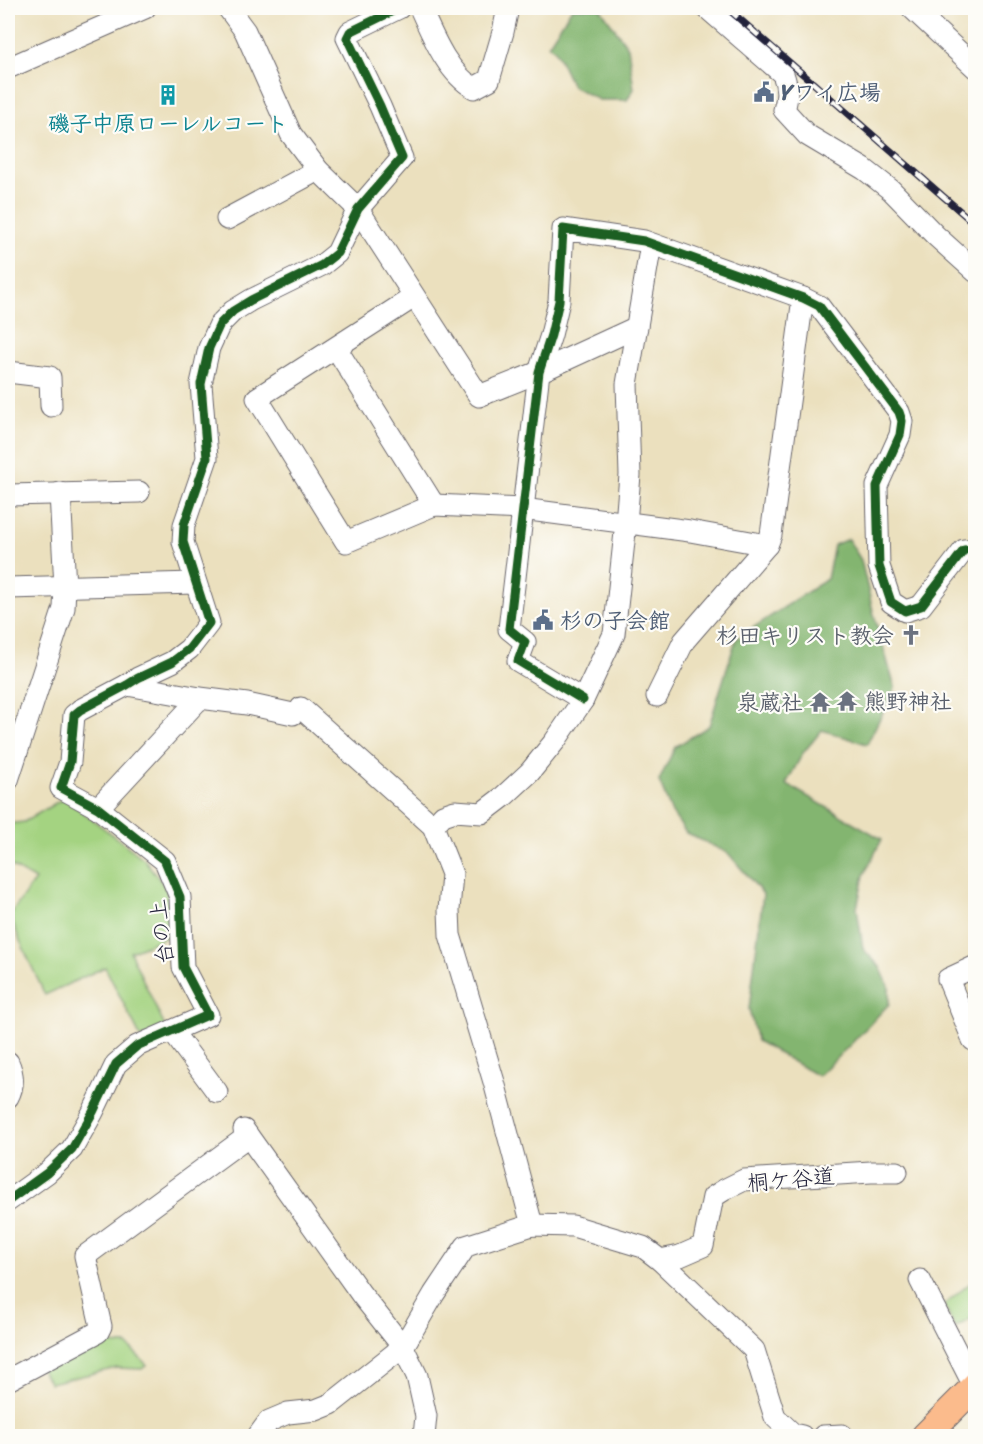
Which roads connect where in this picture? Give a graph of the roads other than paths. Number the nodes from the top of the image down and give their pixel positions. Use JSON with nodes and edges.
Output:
{"nodes":[{"id":1,"x":145,"y":8,"type":"edge"},
{"id":2,"x":228,"y":8,"type":"edge"},
{"id":3,"x":399,"y":8,"type":"edge"},
{"id":4,"x":420,"y":8,"type":"edge"},
{"id":5,"x":508,"y":8,"type":"edge"},
{"id":6,"x":706,"y":8,"type":"edge"},
{"id":7,"x":912,"y":8,"type":"edge"},
{"id":8,"x":8,"y":68,"type":"edge"},
{"id":9,"x":975,"y":68,"type":"edge"},
{"id":10,"x":318,"y":170,"type":"junction"},
{"id":11,"x":358,"y":208,"type":"junction"},
{"id":12,"x":227,"y":219,"type":"dead end"},
{"id":13,"x":651,"y":244,"type":"junction"},
{"id":14,"x":975,"y":272,"type":"edge"},
{"id":15,"x":414,"y":297,"type":"junction"},
{"id":16,"x":803,"y":298,"type":"junction"},
{"id":17,"x":637,"y":327,"type":"junction"},
{"id":18,"x":336,"y":348,"type":"junction"},
{"id":19,"x":8,"y":372,"type":"edge"},
{"id":20,"x":539,"y":372,"type":"junction"},
{"id":21,"x":51,"y":406,"type":"dead end"},
{"id":22,"x":138,"y":492,"type":"dead end"},
{"id":23,"x":60,"y":493,"type":"junction"},
{"id":24,"x":8,"y":495,"type":"edge"},
{"id":25,"x":434,"y":506,"type":"junction"},
{"id":26,"x":522,"y":509,"type":"junction"},
{"id":27,"x":626,"y":523,"type":"junction"},
{"id":28,"x":767,"y":545,"type":"junction"},
{"id":29,"x":975,"y":549,"type":"edge"},
{"id":30,"x":195,"y":583,"type":"junction"},
{"id":31,"x":65,"y":587,"type":"junction"},
{"id":32,"x":8,"y":588,"type":"edge"},
{"id":33,"x":127,"y":685,"type":"junction"},
{"id":34,"x":657,"y":696,"type":"dead end"},
{"id":35,"x":200,"y":698,"type":"junction"},
{"id":36,"x":583,"y":699,"type":"junction"},
{"id":37,"x":8,"y":780,"type":"edge"},
{"id":38,"x":98,"y":808,"type":"junction"},
{"id":39,"x":433,"y":826,"type":"junction"},
{"id":40,"x":975,"y":966,"type":"edge"},
{"id":41,"x":172,"y":1031,"type":"junction"},
{"id":42,"x":973,"y":1040,"type":"dead end"},
{"id":43,"x":8,"y":1062,"type":"edge"},
{"id":44,"x":217,"y":1092,"type":"dead end"},
{"id":45,"x":8,"y":1098,"type":"edge"},
{"id":46,"x":897,"y":1172,"type":"dead end"},
{"id":47,"x":8,"y":1202,"type":"edge"},
{"id":48,"x":532,"y":1226,"type":"junction"},
{"id":49,"x":660,"y":1260,"type":"junction"},
{"id":50,"x":920,"y":1280,"type":"dead end"},
{"id":51,"x":403,"y":1347,"type":"junction"},
{"id":52,"x":8,"y":1380,"type":"edge"},
{"id":53,"x":975,"y":1385,"type":"edge"},
{"id":54,"x":258,"y":1437,"type":"edge"},
{"id":55,"x":424,"y":1437,"type":"edge"},
{"id":56,"x":802,"y":1437,"type":"edge"},
{"id":57,"x":824,"y":1437,"type":"edge"},
{"id":58,"x":843,"y":1437,"type":"edge"},
{"id":59,"x":925,"y":1437,"type":"edge"}],
"edges":[{"from":1,"to":8,"type":"street"},
{"from":2,"to":10,"type":"street"},
{"from":3,"to":11,"type":"street"},
{"from":4,"to":5,"type":"street"},
{"from":6,"to":14,"type":"street"},
{"from":7,"to":9,"type":"street"},
{"from":10,"to":11,"type":"street"},
{"from":10,"to":12,"type":"street"},
{"from":11,"to":15,"type":"street"},
{"from":11,"to":30,"type":"street"},
{"from":13,"to":16,"type":"street"},
{"from":13,"to":17,"type":"street"},
{"from":13,"to":20,"type":"street"},
{"from":15,"to":18,"type":"street"},
{"from":15,"to":20,"type":"street"},
{"from":16,"to":28,"type":"street"},
{"from":16,"to":29,"type":"street"},
{"from":17,"to":20,"type":"street"},
{"from":17,"to":27,"type":"street"},
{"from":18,"to":25,"type":"street"},
{"from":18,"to":25,"type":"street"},
{"from":19,"to":21,"type":"street"},
{"from":20,"to":26,"type":"street"},
{"from":22,"to":23,"type":"street"},
{"from":23,"to":24,"type":"street"},
{"from":23,"to":31,"type":"street"},
{"from":25,"to":26,"type":"street"},
{"from":26,"to":27,"type":"street"},
{"from":26,"to":36,"type":"street"},
{"from":27,"to":28,"type":"street"},
{"from":27,"to":36,"type":"street"},
{"from":28,"to":34,"type":"street"},
{"from":30,"to":31,"type":"street"},
{"from":30,"to":33,"type":"street"},
{"from":31,"to":32,"type":"street"},
{"from":31,"to":37,"type":"street"},
{"from":33,"to":35,"type":"street"},
{"from":33,"to":38,"type":"street","name":"台の上"},
{"from":35,"to":38,"type":"street"},
{"from":35,"to":39,"type":"street"},
{"from":36,"to":39,"type":"street"},
{"from":38,"to":41,"type":"street","name":"台の上"},
{"from":39,"to":48,"type":"street"},
{"from":40,"to":42,"type":"street"},
{"from":41,"to":44,"type":"street"},
{"from":41,"to":47,"type":"street"},
{"from":43,"to":45,"type":"street"},
{"from":46,"to":49,"type":"street","name":"桐ケ谷道"},
{"from":48,"to":49,"type":"street"},
{"from":48,"to":51,"type":"street"},
{"from":49,"to":56,"type":"street"},
{"from":50,"to":53,"type":"street"},
{"from":51,"to":52,"type":"street"},
{"from":51,"to":54,"type":"street"},
{"from":51,"to":55,"type":"street"},
{"from":53,"to":59,"type":"main road"},
{"from":57,"to":58,"type":"street"}]}
